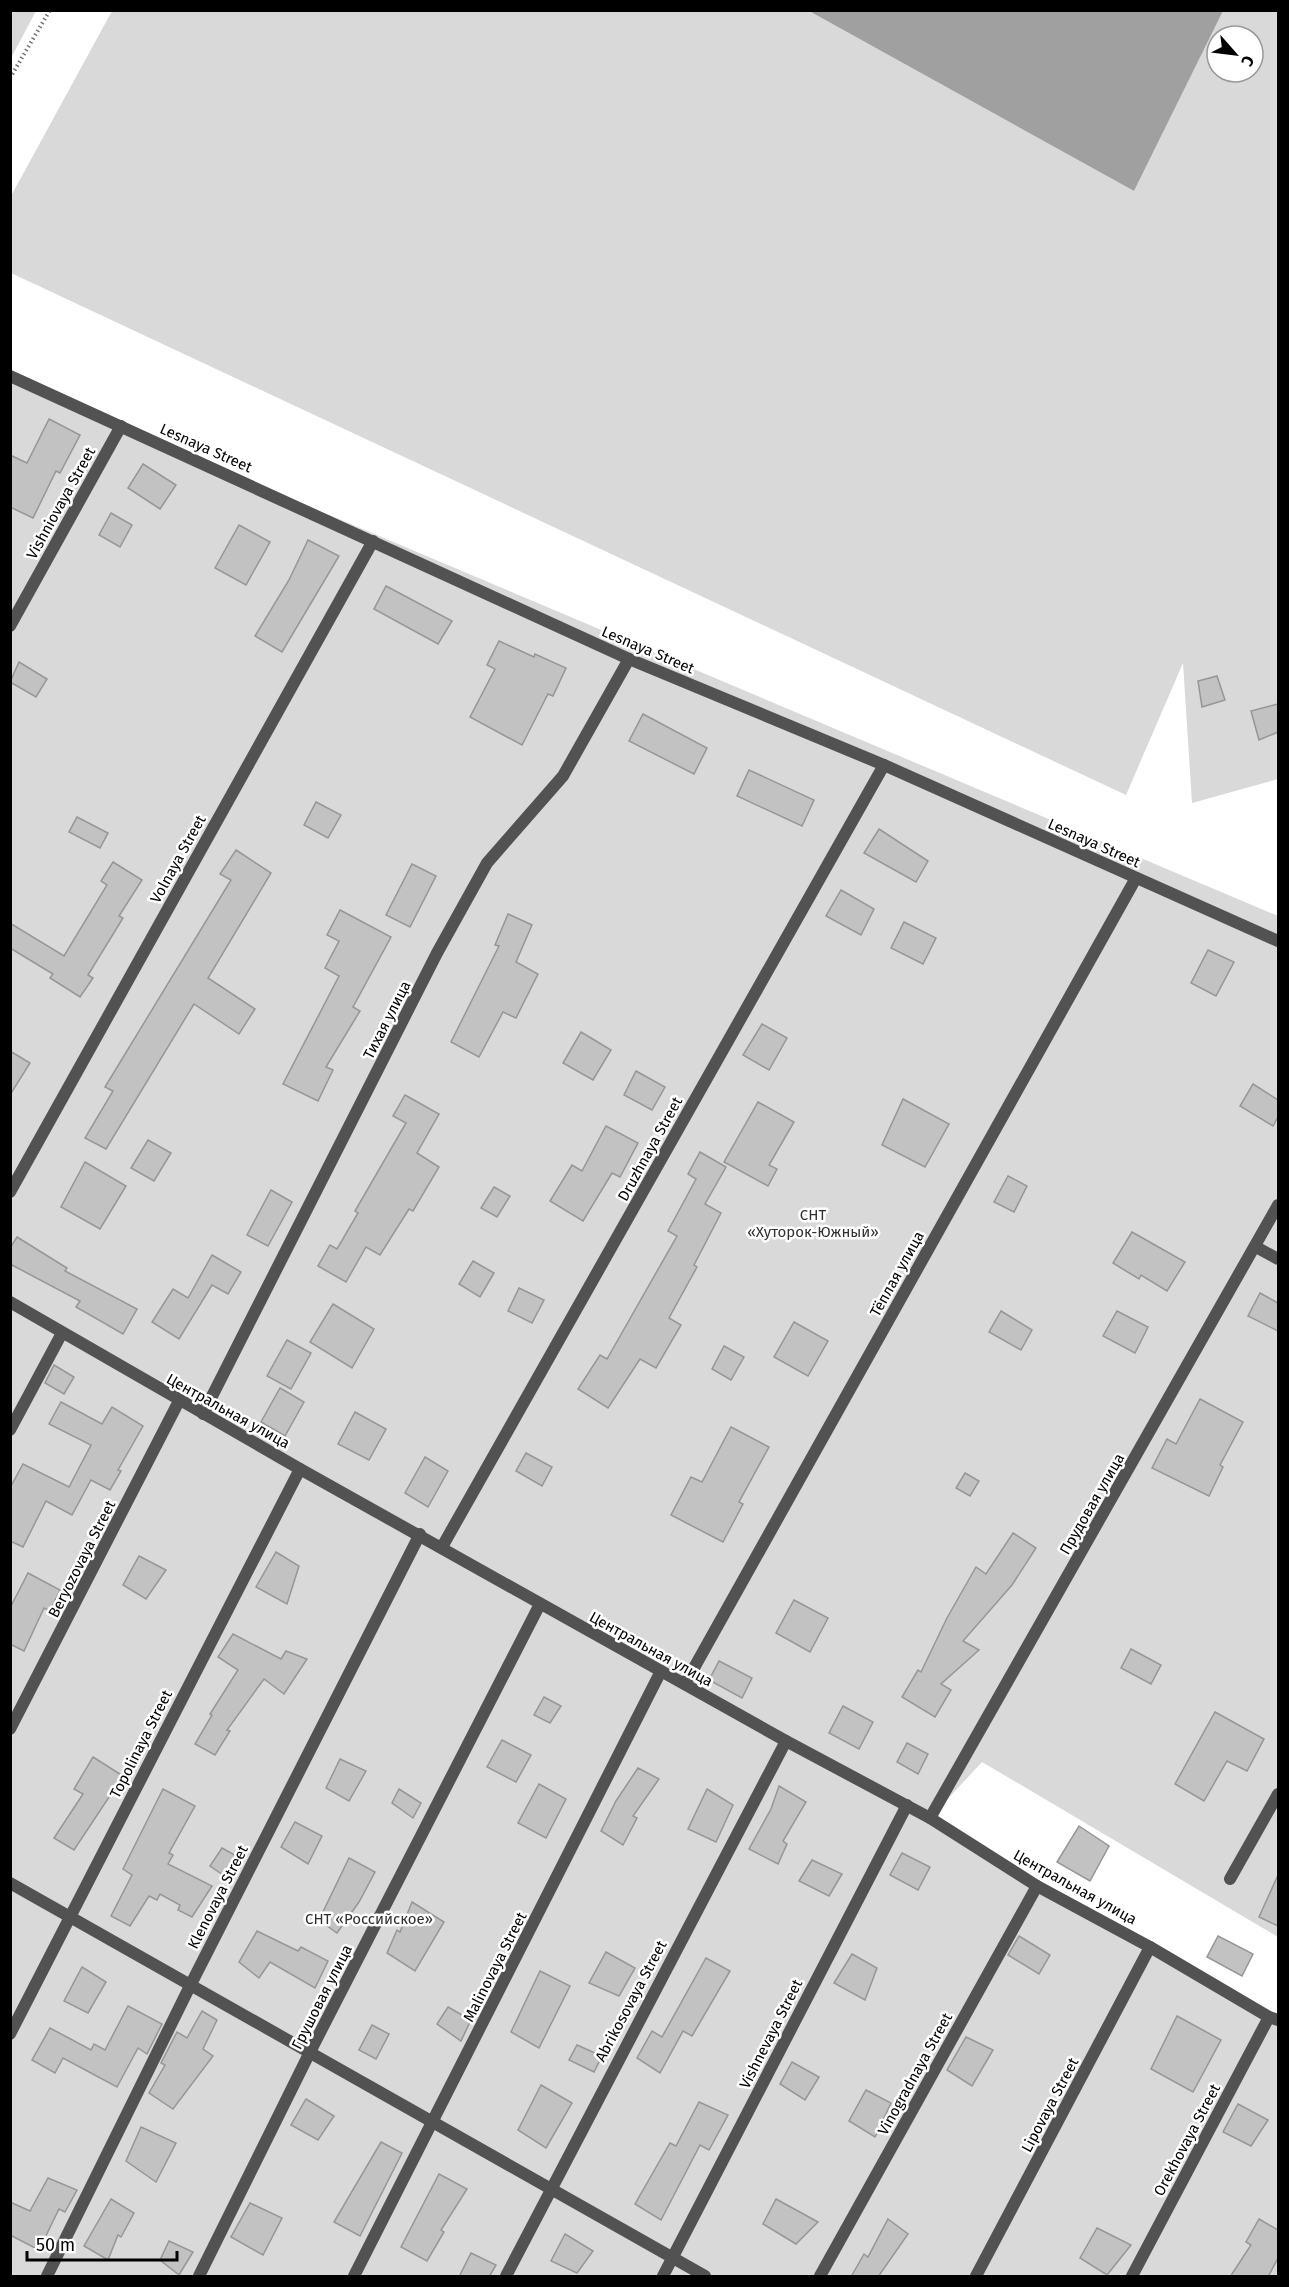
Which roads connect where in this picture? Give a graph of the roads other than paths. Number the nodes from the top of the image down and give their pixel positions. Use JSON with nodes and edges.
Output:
{"nodes":[{"id":1,"x":10,"y":376,"type":"edge"},
{"id":2,"x":121,"y":426,"type":"junction"},
{"id":3,"x":373,"y":540,"type":"junction"},
{"id":4,"x":10,"y":626,"type":"edge"},
{"id":5,"x":629,"y":659,"type":"junction"},
{"id":6,"x":884,"y":765,"type":"junction"},
{"id":7,"x":1136,"y":878,"type":"junction"},
{"id":8,"x":1278,"y":941,"type":"edge"},
{"id":9,"x":10,"y":1192,"type":"edge"},
{"id":10,"x":1278,"y":1205,"type":"edge"},
{"id":11,"x":1256,"y":1247,"type":"junction"},
{"id":12,"x":1278,"y":1259,"type":"edge"},
{"id":13,"x":10,"y":1302,"type":"edge"},
{"id":14,"x":62,"y":1333,"type":"junction"},
{"id":15,"x":179,"y":1401,"type":"junction"},
{"id":16,"x":203,"y":1414,"type":"junction"},
{"id":17,"x":10,"y":1430,"type":"edge"},
{"id":18,"x":300,"y":1469,"type":"junction"},
{"id":19,"x":420,"y":1534,"type":"junction"},
{"id":20,"x":442,"y":1547,"type":"junction"},
{"id":21,"x":540,"y":1604,"type":"junction"},
{"id":22,"x":662,"y":1671,"type":"junction"},
{"id":23,"x":685,"y":1684,"type":"junction"},
{"id":24,"x":10,"y":1730,"type":"edge"},
{"id":25,"x":786,"y":1741,"type":"junction"},
{"id":26,"x":1278,"y":1794,"type":"edge"},
{"id":27,"x":907,"y":1805,"type":"junction"},
{"id":28,"x":930,"y":1818,"type":"junction"},
{"id":29,"x":1230,"y":1879,"type":"dead end"},
{"id":30,"x":10,"y":1883,"type":"edge"},
{"id":31,"x":1037,"y":1886,"type":"junction"},
{"id":32,"x":69,"y":1917,"type":"junction"},
{"id":33,"x":1150,"y":1947,"type":"junction"},
{"id":34,"x":190,"y":1986,"type":"junction"},
{"id":35,"x":1274,"y":2018,"type":"edge"},
{"id":36,"x":10,"y":2034,"type":"edge"},
{"id":37,"x":310,"y":2052,"type":"junction"},
{"id":38,"x":433,"y":2122,"type":"junction"},
{"id":39,"x":550,"y":2189,"type":"junction"},
{"id":40,"x":672,"y":2258,"type":"junction"},
{"id":41,"x":47,"y":2277,"type":"edge"},
{"id":42,"x":199,"y":2277,"type":"edge"},
{"id":43,"x":354,"y":2277,"type":"edge"},
{"id":44,"x":506,"y":2277,"type":"edge"},
{"id":45,"x":663,"y":2277,"type":"edge"},
{"id":46,"x":705,"y":2277,"type":"edge"},
{"id":47,"x":820,"y":2277,"type":"edge"},
{"id":48,"x":976,"y":2277,"type":"edge"},
{"id":49,"x":1132,"y":2277,"type":"edge"}],
"edges":[{"from":1,"to":2,"type":"street","name":"Lesnaya Street"},
{"from":2,"to":3,"type":"street","name":"Lesnaya Street"},
{"from":2,"to":4,"type":"street","name":"Vishniovaya Street"},
{"from":3,"to":5,"type":"street","name":"Lesnaya Street"},
{"from":3,"to":9,"type":"street","name":"Volnaya Street"},
{"from":5,"to":6,"type":"street","name":"Lesnaya Street"},
{"from":5,"to":16,"type":"street","name":"Тихая улица"},
{"from":6,"to":7,"type":"street","name":"Lesnaya Street"},
{"from":6,"to":20,"type":"street","name":"Druzhnaya Street"},
{"from":7,"to":8,"type":"street","name":"Lesnaya Street"},
{"from":7,"to":23,"type":"street","name":"Тёплая улица"},
{"from":10,"to":11,"type":"street","name":"Прудовая улица"},
{"from":11,"to":12,"type":"street"},
{"from":11,"to":28,"type":"street","name":"Прудовая улица"},
{"from":13,"to":14,"type":"street","name":"Центральная улица"},
{"from":14,"to":15,"type":"street","name":"Центральная улица"},
{"from":14,"to":17,"type":"street"},
{"from":15,"to":16,"type":"street","name":"Центральная улица"},
{"from":15,"to":24,"type":"street","name":"Beryozovaya Street"},
{"from":16,"to":18,"type":"street","name":"Центральная улица"},
{"from":18,"to":19,"type":"street","name":"Центральная улица"},
{"from":18,"to":32,"type":"street","name":"Topolinaya Street"},
{"from":19,"to":20,"type":"street","name":"Центральная улица"},
{"from":19,"to":34,"type":"street","name":"Klenovaya Street"},
{"from":20,"to":21,"type":"street","name":"Центральная улица"},
{"from":21,"to":22,"type":"street","name":"Центральная улица"},
{"from":21,"to":37,"type":"street","name":"Грушовая улица"},
{"from":22,"to":23,"type":"street","name":"Центральная улица"},
{"from":22,"to":38,"type":"street","name":"Malinovaya Street"},
{"from":23,"to":25,"type":"street","name":"Центральная улица"},
{"from":25,"to":27,"type":"street","name":"Центральная улица"},
{"from":25,"to":39,"type":"street","name":"Abrikosovaya Street"},
{"from":26,"to":29,"type":"street"},
{"from":27,"to":28,"type":"street","name":"Центральная улица"},
{"from":27,"to":40,"type":"street","name":"Vishnevaya Street"},
{"from":28,"to":31,"type":"street","name":"Центральная улица"},
{"from":30,"to":32,"type":"street"},
{"from":31,"to":33,"type":"street","name":"Центральная улица"},
{"from":31,"to":47,"type":"street","name":"Vinogradnaya Street"},
{"from":32,"to":34,"type":"street"},
{"from":32,"to":36,"type":"street","name":"Topolinaya Street"},
{"from":33,"to":35,"type":"street","name":"Центральная улица"},
{"from":33,"to":48,"type":"street","name":"Lipovaya Street"},
{"from":34,"to":37,"type":"street"},
{"from":34,"to":41,"type":"street","name":"Klenovaya Street"},
{"from":35,"to":49,"type":"street","name":"Orekhovaya Street"},
{"from":37,"to":38,"type":"street"},
{"from":37,"to":42,"type":"street","name":"Грушовая улица"},
{"from":38,"to":39,"type":"street"},
{"from":38,"to":43,"type":"street","name":"Malinovaya Street"},
{"from":39,"to":40,"type":"street"},
{"from":39,"to":44,"type":"street","name":"Abrikosovaya Street"},
{"from":40,"to":45,"type":"street","name":"Vishnevaya Street"},
{"from":40,"to":46,"type":"street"}]}
